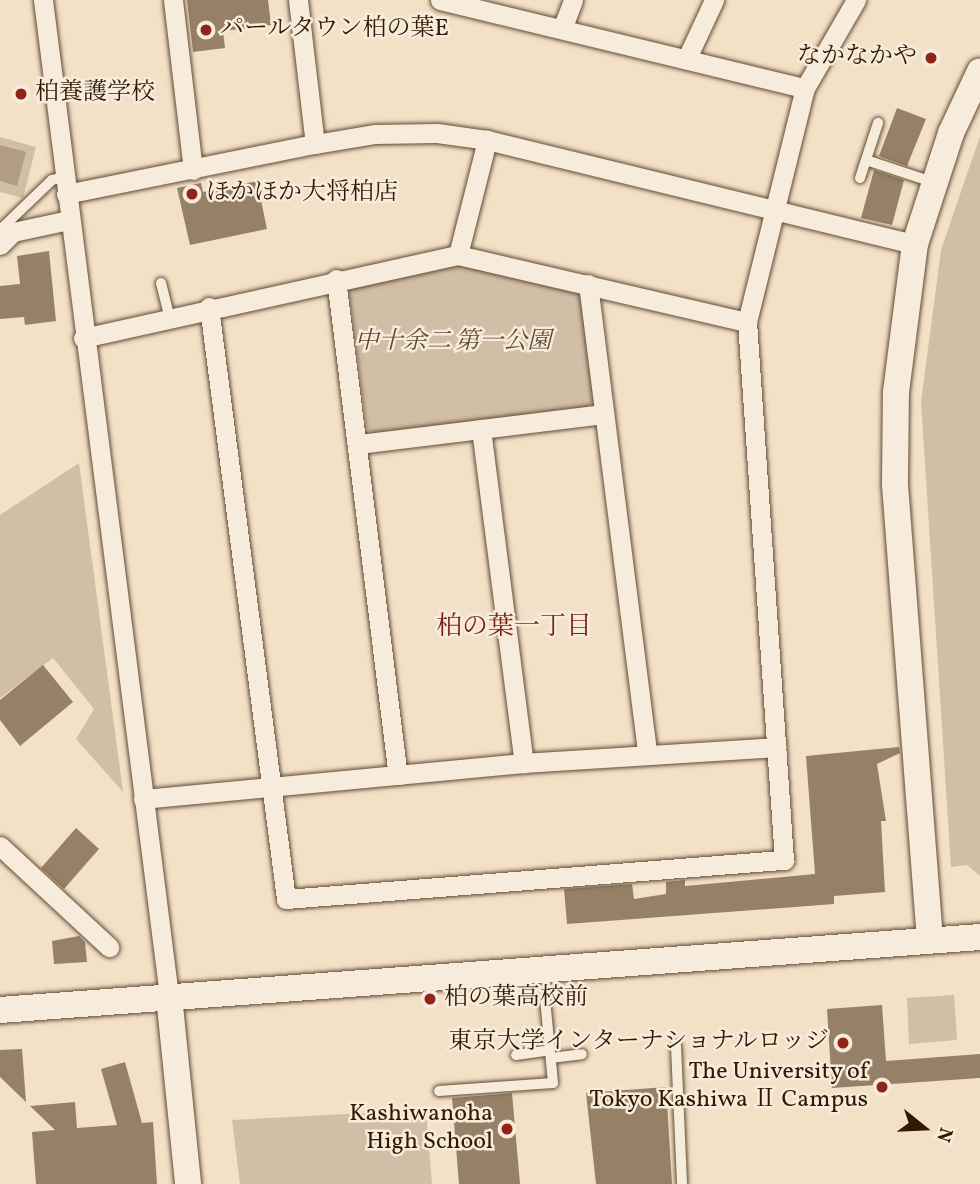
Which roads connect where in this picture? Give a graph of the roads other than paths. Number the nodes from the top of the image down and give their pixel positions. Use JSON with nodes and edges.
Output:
{"nodes":[{"id":1,"x":43,"y":0,"type":"edge"},
{"id":2,"x":173,"y":0,"type":"edge"},
{"id":3,"x":299,"y":0,"type":"edge"},
{"id":4,"x":440,"y":0,"type":"edge"},
{"id":5,"x":573,"y":0,"type":"edge"},
{"id":6,"x":714,"y":0,"type":"edge"},
{"id":7,"x":856,"y":0,"type":"edge"},
{"id":8,"x":562,"y":29,"type":"junction"},
{"id":9,"x":687,"y":58,"type":"junction"},
{"id":10,"x":980,"y":71,"type":"edge"},
{"id":11,"x":805,"y":88,"type":"junction"},
{"id":12,"x":878,"y":123,"type":"dead end"},
{"id":13,"x":487,"y":140,"type":"junction"},
{"id":14,"x":315,"y":144,"type":"junction"},
{"id":15,"x":866,"y":160,"type":"junction"},
{"id":16,"x":193,"y":170,"type":"junction"},
{"id":17,"x":860,"y":178,"type":"dead end"},
{"id":18,"x":933,"y":183,"type":"junction"},
{"id":19,"x":65,"y":186,"type":"junction"},
{"id":20,"x":775,"y":212,"type":"junction"},
{"id":21,"x":69,"y":220,"type":"junction"},
{"id":22,"x":0,"y":230,"type":"edge"},
{"id":23,"x":915,"y":244,"type":"junction"},
{"id":24,"x":0,"y":245,"type":"edge"},
{"id":25,"x":458,"y":255,"type":"junction"},
{"id":26,"x":336,"y":279,"type":"junction"},
{"id":27,"x":161,"y":283,"type":"dead end"},
{"id":28,"x":588,"y":284,"type":"junction"},
{"id":29,"x":209,"y":307,"type":"junction"},
{"id":30,"x":169,"y":316,"type":"junction"},
{"id":31,"x":747,"y":322,"type":"junction"},
{"id":32,"x":83,"y":338,"type":"junction"},
{"id":33,"x":604,"y":414,"type":"junction"},
{"id":34,"x":481,"y":429,"type":"junction"},
{"id":35,"x":359,"y":444,"type":"junction"},
{"id":36,"x":776,"y":747,"type":"junction"},
{"id":37,"x":647,"y":754,"type":"junction"},
{"id":38,"x":524,"y":763,"type":"junction"},
{"id":39,"x":398,"y":775,"type":"junction"},
{"id":40,"x":273,"y":784,"type":"junction"},
{"id":41,"x":143,"y":799,"type":"junction"},
{"id":42,"x":0,"y":846,"type":"edge"},
{"id":43,"x":980,"y":937,"type":"edge"},
{"id":44,"x":930,"y":940,"type":"junction"},
{"id":45,"x":109,"y":947,"type":"dead end"},
{"id":46,"x":169,"y":996,"type":"junction"},
{"id":47,"x":545,"y":999,"type":"dead end"},
{"id":48,"x":0,"y":1010,"type":"edge"},
{"id":49,"x":676,"y":1046,"type":"dead end"},
{"id":50,"x":550,"y":1054,"type":"junction"},
{"id":51,"x":582,"y":1054,"type":"dead end"},
{"id":52,"x":516,"y":1055,"type":"dead end"},
{"id":53,"x":439,"y":1091,"type":"dead end"},
{"id":54,"x":188,"y":1184,"type":"edge"},
{"id":55,"x":682,"y":1184,"type":"edge"}],
"edges":[{"from":1,"to":19,"type":"street"},
{"from":2,"to":16,"type":"street"},
{"from":3,"to":14,"type":"street"},
{"from":4,"to":8,"type":"street"},
{"from":5,"to":8,"type":"street"},
{"from":6,"to":9,"type":"street"},
{"from":7,"to":11,"type":"street"},
{"from":8,"to":9,"type":"street"},
{"from":9,"to":11,"type":"street"},
{"from":10,"to":18,"type":"street"},
{"from":11,"to":20,"type":"street"},
{"from":12,"to":15,"type":"lane"},
{"from":13,"to":14,"type":"street"},
{"from":13,"to":20,"type":"street"},
{"from":13,"to":25,"type":"street"},
{"from":14,"to":16,"type":"street"},
{"from":15,"to":17,"type":"lane"},
{"from":15,"to":18,"type":"lane"},
{"from":16,"to":19,"type":"street"},
{"from":18,"to":23,"type":"street"},
{"from":19,"to":21,"type":"street"},
{"from":19,"to":22,"type":"lane"},
{"from":20,"to":23,"type":"street"},
{"from":20,"to":31,"type":"street"},
{"from":21,"to":24,"type":"street"},
{"from":21,"to":32,"type":"street"},
{"from":23,"to":44,"type":"street"},
{"from":25,"to":26,"type":"street"},
{"from":25,"to":28,"type":"street"},
{"from":26,"to":29,"type":"street"},
{"from":26,"to":35,"type":"street"},
{"from":27,"to":30,"type":"lane"},
{"from":28,"to":31,"type":"street"},
{"from":28,"to":33,"type":"street"},
{"from":29,"to":30,"type":"street"},
{"from":29,"to":40,"type":"street"},
{"from":30,"to":32,"type":"street"},
{"from":31,"to":36,"type":"street"},
{"from":32,"to":41,"type":"street"},
{"from":33,"to":34,"type":"street"},
{"from":33,"to":37,"type":"street"},
{"from":34,"to":35,"type":"street"},
{"from":34,"to":38,"type":"street"},
{"from":35,"to":39,"type":"street"},
{"from":36,"to":37,"type":"street"},
{"from":36,"to":40,"type":"street"},
{"from":37,"to":38,"type":"street"},
{"from":38,"to":39,"type":"street"},
{"from":39,"to":40,"type":"street"},
{"from":40,"to":41,"type":"street"},
{"from":41,"to":46,"type":"street"},
{"from":42,"to":45,"type":"street"},
{"from":43,"to":44,"type":"street"},
{"from":44,"to":46,"type":"street"},
{"from":46,"to":48,"type":"street"},
{"from":46,"to":54,"type":"street"},
{"from":47,"to":50,"type":"lane"},
{"from":49,"to":55,"type":"lane"},
{"from":50,"to":51,"type":"lane"},
{"from":50,"to":52,"type":"lane"},
{"from":50,"to":53,"type":"lane"}]}
